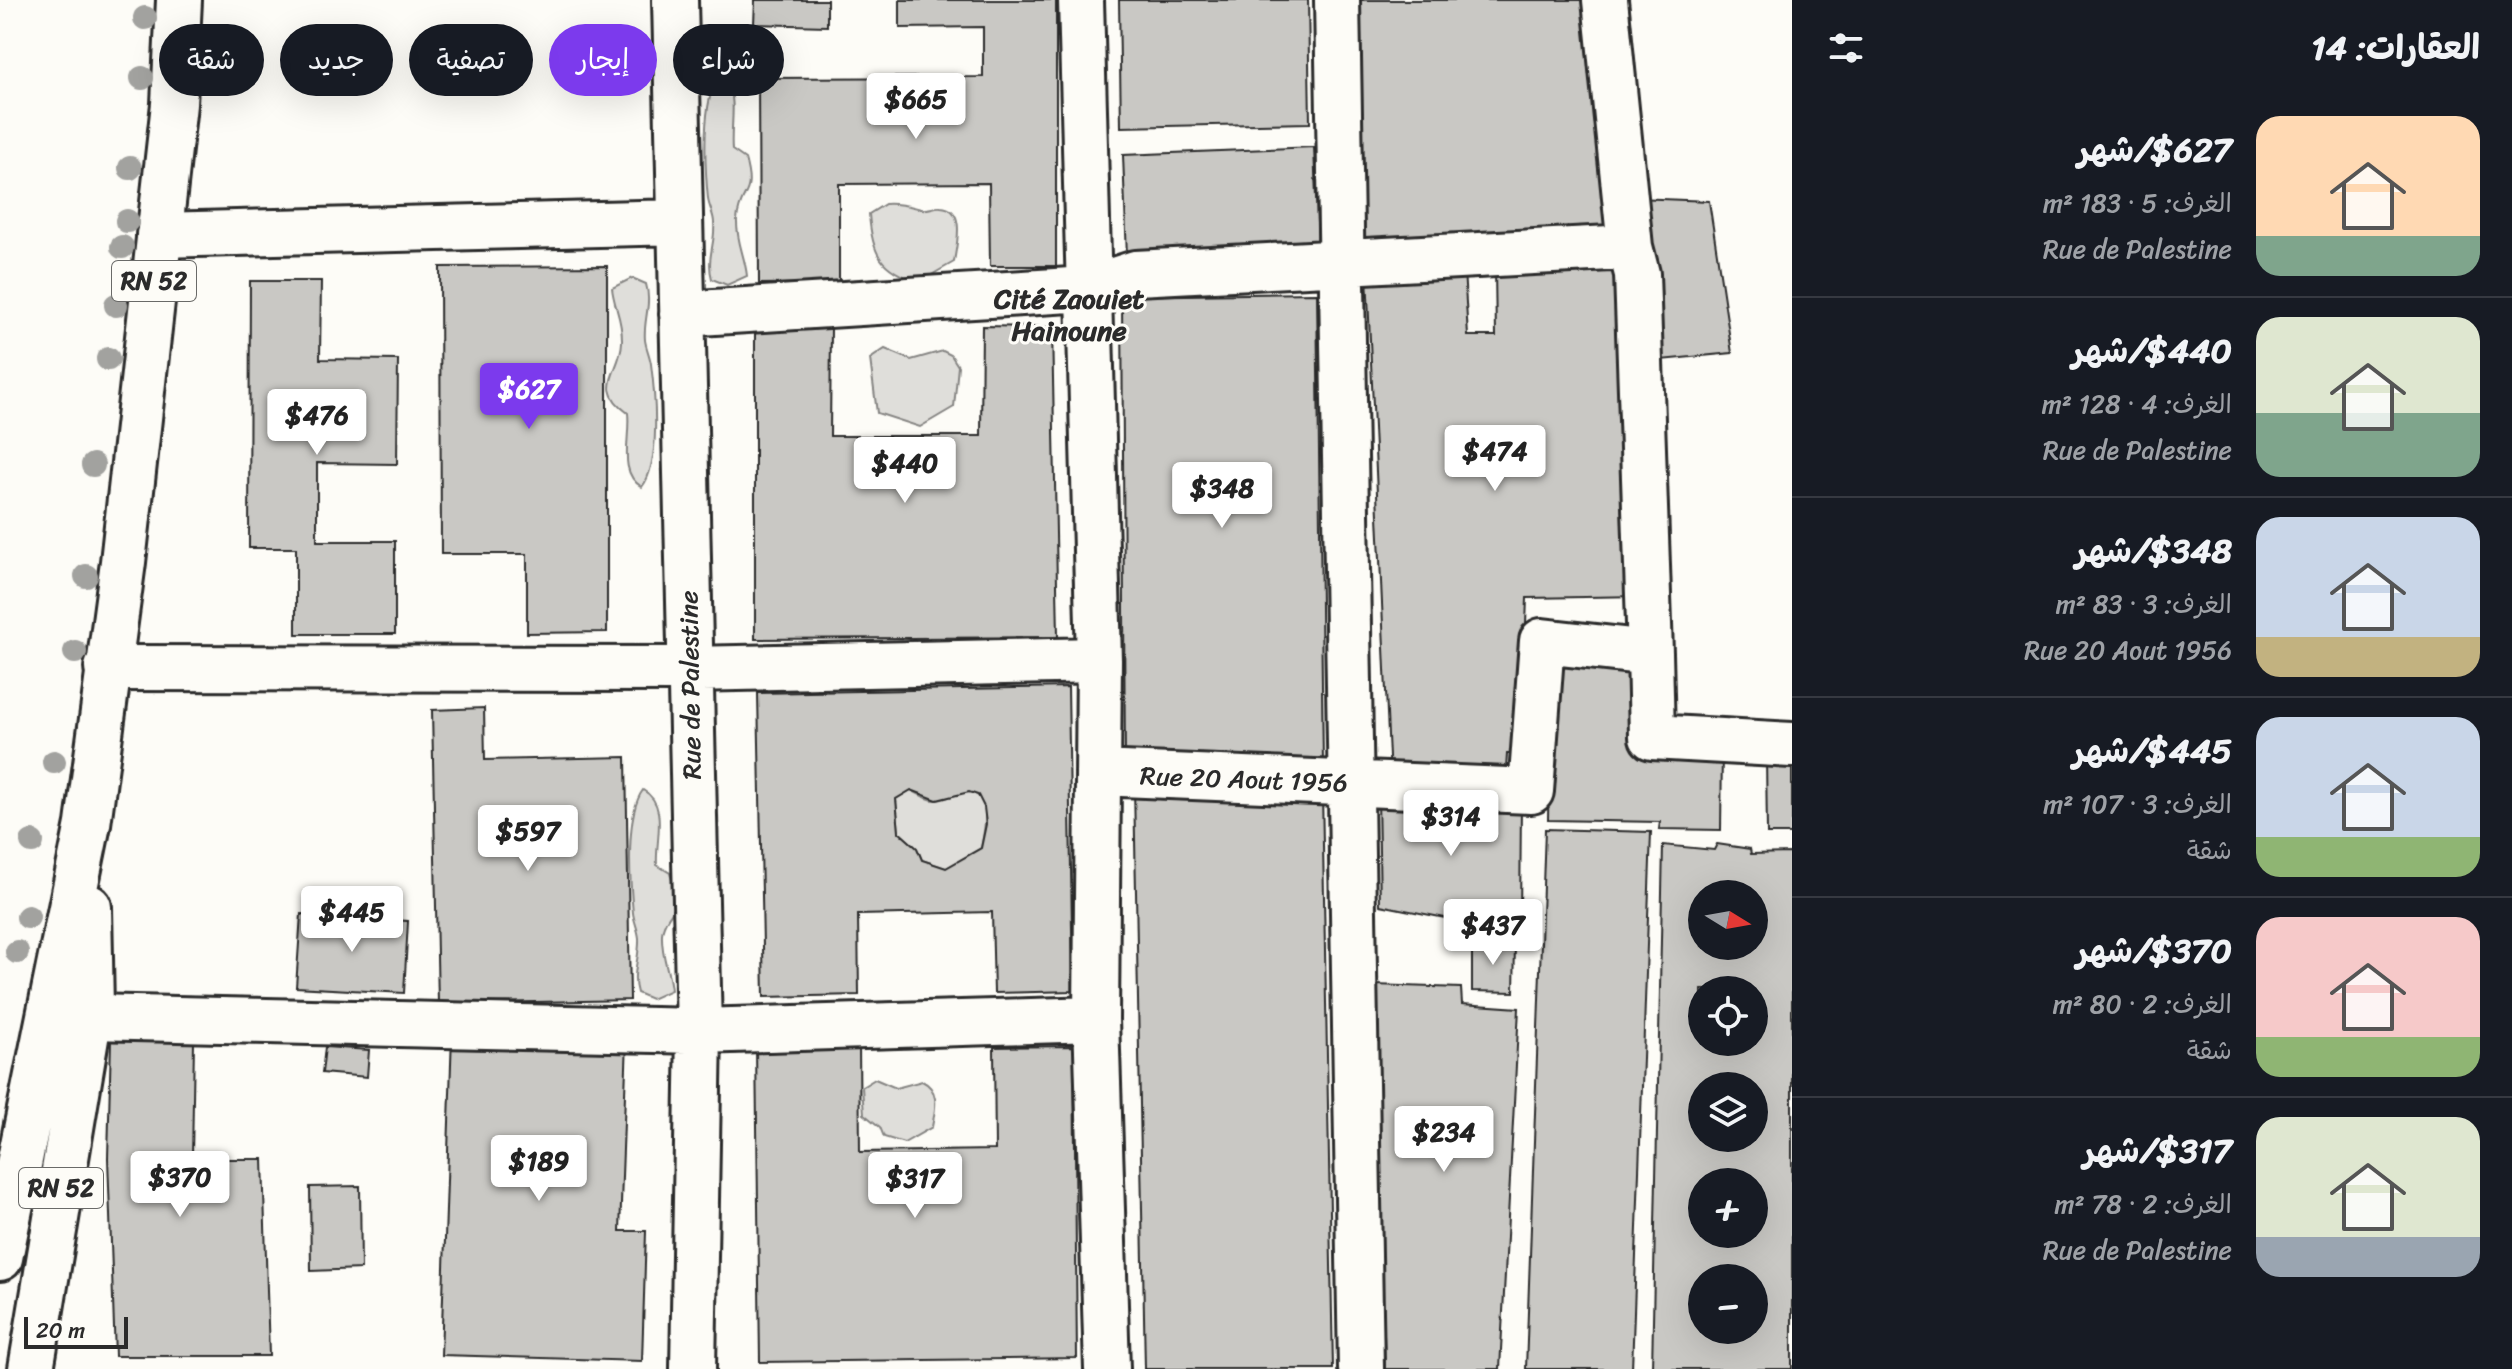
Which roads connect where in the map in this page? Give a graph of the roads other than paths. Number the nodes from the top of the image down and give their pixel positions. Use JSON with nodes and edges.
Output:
{"nodes":[{"id":1,"x":179,"y":0,"type":"edge"},
{"id":2,"x":675,"y":0,"type":"edge"},
{"id":3,"x":1081,"y":0,"type":"edge"},
{"id":4,"x":1337,"y":0,"type":"edge"},
{"id":5,"x":1605,"y":0,"type":"edge"},
{"id":6,"x":680,"y":222,"type":"junction"},
{"id":7,"x":159,"y":235,"type":"junction"},
{"id":8,"x":1630,"y":247,"type":"junction"},
{"id":9,"x":1341,"y":264,"type":"junction"},
{"id":10,"x":1087,"y":289,"type":"junction"},
{"id":11,"x":682,"y":314,"type":"junction"},
{"id":12,"x":1650,"y":653,"type":"junction"},
{"id":13,"x":1099,"y":660,"type":"junction"},
{"id":14,"x":107,"y":668,"type":"junction"},
{"id":15,"x":690,"y":669,"type":"junction"},
{"id":16,"x":1792,"y":745,"type":"edge"},
{"id":17,"x":1098,"y":773,"type":"junction"},
{"id":18,"x":1353,"y":783,"type":"junction"},
{"id":19,"x":88,"y":824,"type":"junction"},
{"id":20,"x":90,"y":1017,"type":"junction"},
{"id":21,"x":1096,"y":1019,"type":"junction"},
{"id":22,"x":699,"y":1031,"type":"junction"},
{"id":23,"x":0,"y":1258,"type":"edge"},
{"id":24,"x":31,"y":1369,"type":"edge"},
{"id":25,"x":693,"y":1369,"type":"edge"},
{"id":26,"x":1107,"y":1369,"type":"edge"},
{"id":27,"x":1361,"y":1369,"type":"edge"}],
"edges":[{"from":1,"to":7,"type":"street","number":"RN 52"},
{"from":2,"to":6,"type":"street","name":"Rue de Palestine"},
{"from":3,"to":10,"type":"street"},
{"from":4,"to":9,"type":"street"},
{"from":5,"to":8,"type":"street"},
{"from":6,"to":7,"type":"street"},
{"from":6,"to":11,"type":"street","name":"Rue de Palestine"},
{"from":7,"to":14,"type":"street","number":"RN 52"},
{"from":8,"to":9,"type":"street"},
{"from":8,"to":12,"type":"street"},
{"from":9,"to":10,"type":"street"},
{"from":9,"to":18,"type":"street"},
{"from":10,"to":11,"type":"street"},
{"from":10,"to":13,"type":"street"},
{"from":11,"to":15,"type":"street","name":"Rue de Palestine"},
{"from":12,"to":16,"type":"street"},
{"from":12,"to":18,"type":"street","name":"Rue 20 Aout 1956"},
{"from":13,"to":15,"type":"street"},
{"from":13,"to":17,"type":"street"},
{"from":14,"to":15,"type":"street"},
{"from":14,"to":19,"type":"street","number":"RN 52"},
{"from":15,"to":22,"type":"street","name":"Rue de Palestine"},
{"from":17,"to":18,"type":"street","name":"Rue 20 Aout 1956"},
{"from":17,"to":21,"type":"street"},
{"from":18,"to":27,"type":"street"},
{"from":19,"to":20,"type":"street","number":"RN 52"},
{"from":19,"to":23,"type":"street","number":"RN 52"},
{"from":20,"to":22,"type":"street"},
{"from":20,"to":24,"type":"street","number":"RN 52"},
{"from":21,"to":22,"type":"street"},
{"from":21,"to":26,"type":"street"},
{"from":22,"to":25,"type":"street","name":"Rue de Palestine"}]}
